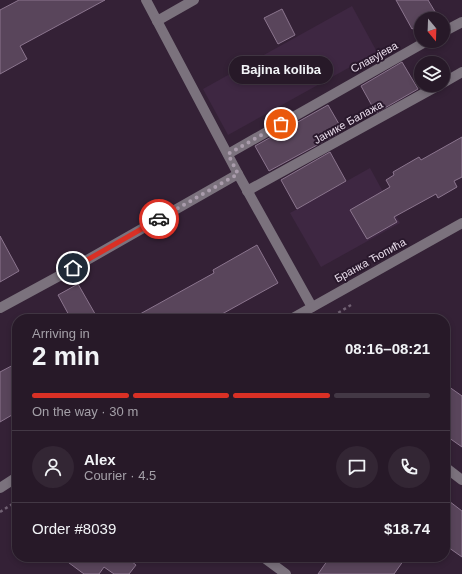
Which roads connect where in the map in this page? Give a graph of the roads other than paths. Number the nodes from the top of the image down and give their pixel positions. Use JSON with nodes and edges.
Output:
{"nodes":[{"id":1,"x":146,"y":0,"type":"edge"},
{"id":2,"x":194,"y":0,"type":"edge"},
{"id":3,"x":157,"y":21,"type":"junction"},
{"id":4,"x":462,"y":22,"type":"edge"},
{"id":5,"x":450,"y":28,"type":"edge"},
{"id":6,"x":416,"y":48,"type":"edge"},
{"id":7,"x":462,"y":72,"type":"edge"},
{"id":8,"x":450,"y":79,"type":"edge"},
{"id":9,"x":426,"y":92,"type":"edge"},
{"id":10,"x":228,"y":154,"type":"junction"},
{"id":11,"x":238,"y":174,"type":"junction"},
{"id":12,"x":247,"y":191,"type":"junction"},
{"id":13,"x":462,"y":223,"type":"edge"},
{"id":14,"x":312,"y":307,"type":"junction"},
{"id":15,"x":0,"y":308,"type":"edge"},
{"id":16,"x":300,"y":314,"type":"edge"},
{"id":17,"x":450,"y":471,"type":"edge"},
{"id":18,"x":12,"y":480,"type":"edge"},
{"id":19,"x":462,"y":480,"type":"edge"},
{"id":20,"x":0,"y":488,"type":"edge"},
{"id":21,"x":270,"y":562,"type":"edge"},
{"id":22,"x":286,"y":574,"type":"edge"}],
"edges":[{"from":1,"to":3,"type":"street"},
{"from":2,"to":3,"type":"street"},
{"from":3,"to":10,"type":"street"},
{"from":4,"to":5,"type":"street"},
{"from":6,"to":10,"type":"street","name":"Славујева"},
{"from":7,"to":8,"type":"street"},
{"from":9,"to":12,"type":"street","name":"Јанике Балажа"},
{"from":10,"to":11,"type":"street"},
{"from":11,"to":12,"type":"street"},
{"from":11,"to":15,"type":"street"},
{"from":12,"to":14,"type":"street"},
{"from":13,"to":14,"type":"street","name":"Бранка Ћопића"},
{"from":14,"to":16,"type":"street","name":"Бранка Ћопића"},
{"from":17,"to":19,"type":"street"},
{"from":18,"to":20,"type":"street"},
{"from":21,"to":22,"type":"street"}]}
